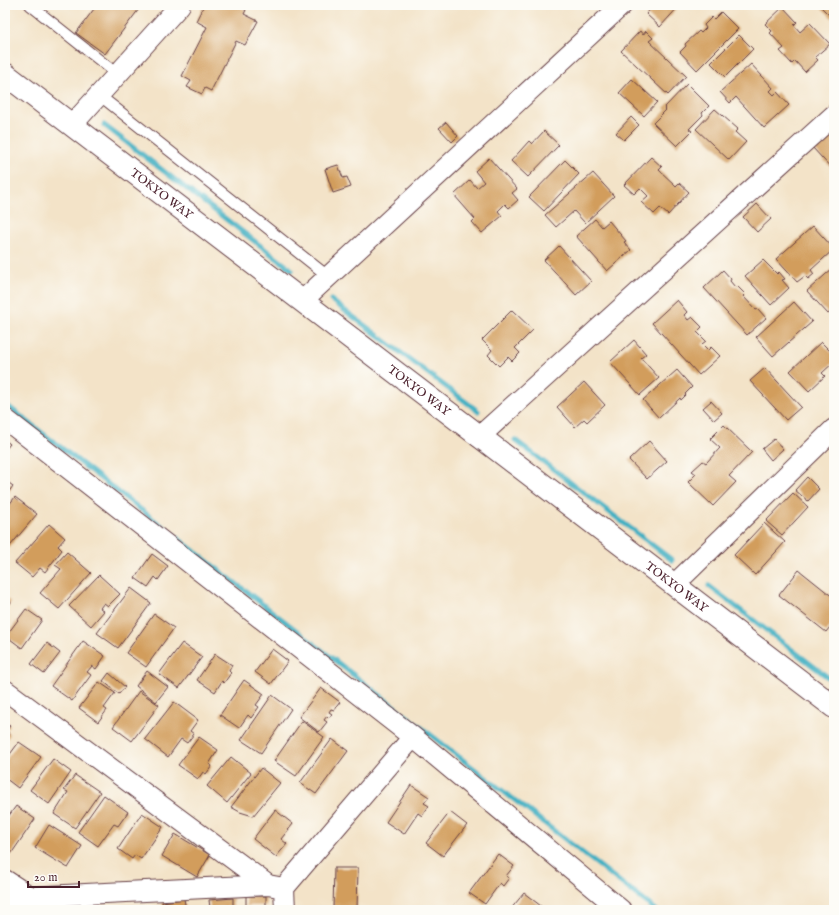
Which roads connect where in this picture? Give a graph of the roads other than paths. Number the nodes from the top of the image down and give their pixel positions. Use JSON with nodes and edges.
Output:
{"nodes":[{"id":1,"x":30,"y":5,"type":"edge"},
{"id":2,"x":180,"y":5,"type":"edge"},
{"id":3,"x":622,"y":5,"type":"edge"},
{"id":4,"x":5,"y":74,"type":"edge"},
{"id":5,"x":118,"y":74,"type":"junction"},
{"id":6,"x":99,"y":95,"type":"junction"},
{"id":7,"x":834,"y":115,"type":"edge"},
{"id":8,"x":72,"y":125,"type":"junction"},
{"id":9,"x":329,"y":277,"type":"junction"},
{"id":10,"x":302,"y":301,"type":"junction"},
{"id":11,"x":5,"y":419,"type":"edge"},
{"id":12,"x":834,"y":429,"type":"edge"},
{"id":13,"x":479,"y":437,"type":"junction"},
{"id":14,"x":674,"y":585,"type":"junction"},
{"id":15,"x":5,"y":690,"type":"edge"},
{"id":16,"x":834,"y":707,"type":"edge"},
{"id":17,"x":413,"y":737,"type":"junction"},
{"id":18,"x":5,"y":880,"type":"edge"},
{"id":19,"x":276,"y":887,"type":"junction"},
{"id":20,"x":31,"y":897,"type":"junction"},
{"id":21,"x":5,"y":898,"type":"edge"},
{"id":22,"x":285,"y":910,"type":"edge"},
{"id":23,"x":620,"y":910,"type":"edge"}],
"edges":[{"from":1,"to":5,"type":"lane"},
{"from":2,"to":5,"type":"street"},
{"from":3,"to":9,"type":"street"},
{"from":4,"to":8,"type":"main road","name":"TOKYO WAY"},
{"from":5,"to":6,"type":"street"},
{"from":6,"to":8,"type":"street"},
{"from":6,"to":9,"type":"lane"},
{"from":7,"to":13,"type":"street"},
{"from":8,"to":10,"type":"main road","name":"TOKYO WAY"},
{"from":9,"to":10,"type":"street"},
{"from":10,"to":13,"type":"main road","name":"TOKYO WAY"},
{"from":11,"to":17,"type":"street"},
{"from":12,"to":14,"type":"street"},
{"from":13,"to":14,"type":"main road","name":"TOKYO WAY"},
{"from":14,"to":16,"type":"main road","name":"TOKYO WAY"},
{"from":15,"to":19,"type":"street"},
{"from":17,"to":19,"type":"street"},
{"from":17,"to":23,"type":"street"},
{"from":18,"to":20,"type":"street"},
{"from":19,"to":20,"type":"street"},
{"from":19,"to":22,"type":"street"},
{"from":20,"to":21,"type":"street"}]}
